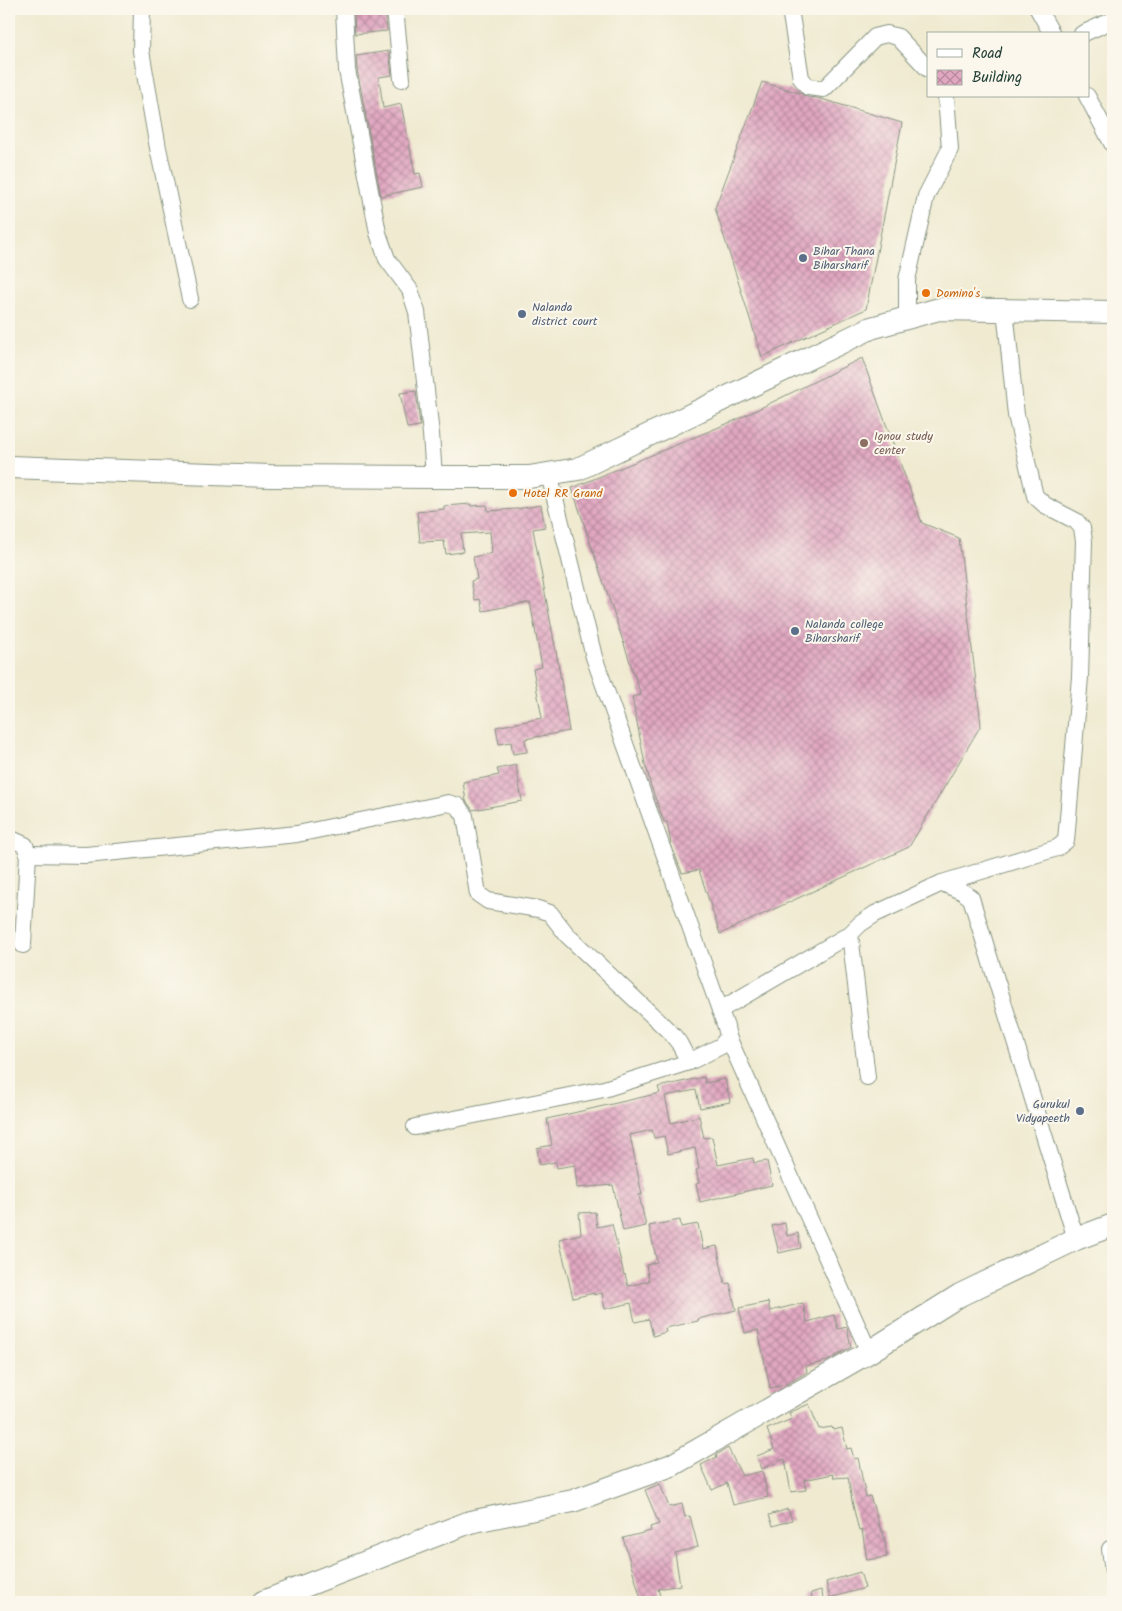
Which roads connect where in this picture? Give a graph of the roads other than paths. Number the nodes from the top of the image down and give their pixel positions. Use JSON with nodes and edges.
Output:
{"nodes":[{"id":1,"x":142,"y":9,"type":"edge"},
{"id":2,"x":344,"y":9,"type":"edge"},
{"id":3,"x":394,"y":9,"type":"edge"},
{"id":4,"x":790,"y":9,"type":"edge"},
{"id":5,"x":1038,"y":9,"type":"edge"},
{"id":6,"x":1113,"y":20,"type":"edge"},
{"id":7,"x":1051,"y":32,"type":"edge"},
{"id":8,"x":1086,"y":32,"type":"edge"},
{"id":9,"x":927,"y":68,"type":"edge"},
{"id":10,"x":402,"y":79,"type":"dead end"},
{"id":11,"x":946,"y":98,"type":"edge"},
{"id":12,"x":1088,"y":98,"type":"edge"},
{"id":13,"x":1113,"y":145,"type":"edge"},
{"id":14,"x":190,"y":299,"type":"dead end"},
{"id":15,"x":1005,"y":309,"type":"junction"},
{"id":16,"x":1113,"y":312,"type":"edge"},
{"id":17,"x":907,"y":318,"type":"junction"},
{"id":18,"x":9,"y":467,"type":"edge"},
{"id":19,"x":549,"y":474,"type":"junction"},
{"id":20,"x":434,"y":477,"type":"junction"},
{"id":21,"x":9,"y":838,"type":"edge"},
{"id":22,"x":28,"y":854,"type":"junction"},
{"id":23,"x":942,"y":883,"type":"junction"},
{"id":24,"x":850,"y":934,"type":"junction"},
{"id":25,"x":23,"y":945,"type":"dead end"},
{"id":26,"x":720,"y":1010,"type":"junction"},
{"id":27,"x":728,"y":1037,"type":"junction"},
{"id":28,"x":689,"y":1062,"type":"junction"},
{"id":29,"x":867,"y":1077,"type":"dead end"},
{"id":30,"x":415,"y":1127,"type":"dead end"},
{"id":31,"x":1113,"y":1225,"type":"edge"},
{"id":32,"x":1076,"y":1239,"type":"junction"},
{"id":33,"x":869,"y":1352,"type":"junction"},
{"id":34,"x":1110,"y":1549,"type":"dead end"},
{"id":35,"x":1113,"y":1571,"type":"edge"},
{"id":36,"x":263,"y":1602,"type":"edge"}],
"edges":[{"from":1,"to":14,"type":"street"},
{"from":2,"to":20,"type":"street"},
{"from":3,"to":10,"type":"street"},
{"from":4,"to":9,"type":"street"},
{"from":5,"to":7,"type":"street"},
{"from":6,"to":8,"type":"street"},
{"from":11,"to":17,"type":"street"},
{"from":12,"to":13,"type":"street"},
{"from":15,"to":16,"type":"main road"},
{"from":15,"to":17,"type":"main road"},
{"from":15,"to":23,"type":"street"},
{"from":17,"to":19,"type":"main road"},
{"from":18,"to":20,"type":"main road"},
{"from":19,"to":20,"type":"main road"},
{"from":19,"to":26,"type":"street"},
{"from":21,"to":22,"type":"street"},
{"from":22,"to":25,"type":"street"},
{"from":22,"to":28,"type":"street"},
{"from":23,"to":24,"type":"street"},
{"from":23,"to":32,"type":"street"},
{"from":24,"to":26,"type":"street"},
{"from":24,"to":29,"type":"street"},
{"from":26,"to":27,"type":"street"},
{"from":27,"to":28,"type":"street"},
{"from":27,"to":33,"type":"street"},
{"from":28,"to":30,"type":"street"},
{"from":31,"to":32,"type":"main road"},
{"from":32,"to":33,"type":"main road"},
{"from":33,"to":36,"type":"main road"},
{"from":34,"to":35,"type":"street"}]}
